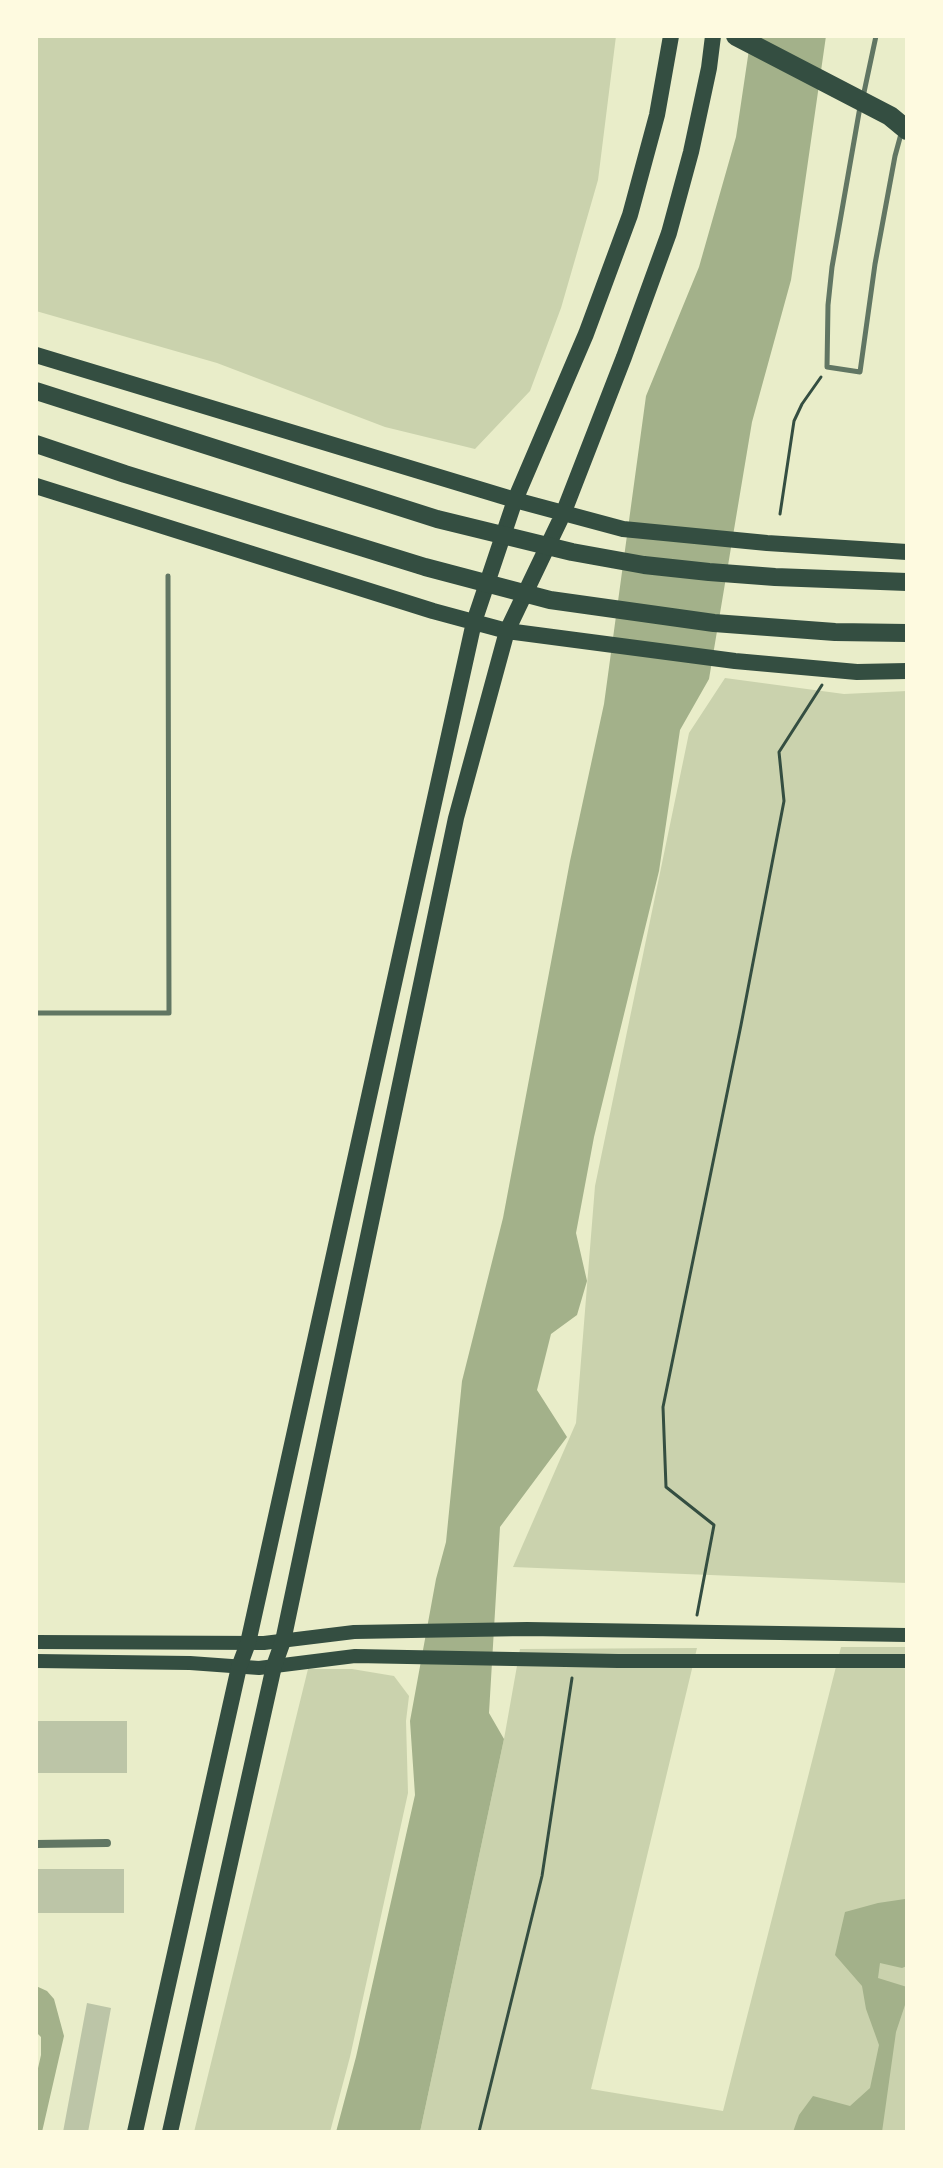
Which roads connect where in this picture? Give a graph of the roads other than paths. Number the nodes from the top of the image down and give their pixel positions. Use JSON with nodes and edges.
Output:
{"nodes":[{"id":1,"x":671,"y":36,"type":"edge"},
{"id":2,"x":713,"y":36,"type":"edge"},
{"id":3,"x":736,"y":36,"type":"edge"},
{"id":4,"x":876,"y":36,"type":"edge"},
{"id":5,"x":907,"y":115,"type":"edge"},
{"id":6,"x":907,"y":130,"type":"edge"},
{"id":7,"x":36,"y":355,"type":"edge"},
{"id":8,"x":36,"y":391,"type":"edge"},
{"id":9,"x":36,"y":444,"type":"edge"},
{"id":10,"x":36,"y":486,"type":"edge"},
{"id":11,"x":515,"y":500,"type":"junction"},
{"id":12,"x":563,"y":514,"type":"junction"},
{"id":13,"x":907,"y":552,"type":"edge"},
{"id":14,"x":168,"y":576,"type":"dead end"},
{"id":15,"x":907,"y":582,"type":"edge"},
{"id":16,"x":474,"y":622,"type":"junction"},
{"id":17,"x":507,"y":631,"type":"junction"},
{"id":18,"x":907,"y":633,"type":"edge"},
{"id":19,"x":907,"y":671,"type":"edge"},
{"id":20,"x":36,"y":1013,"type":"edge"},
{"id":21,"x":907,"y":1635,"type":"edge"},
{"id":22,"x":283,"y":1641,"type":"junction"},
{"id":23,"x":36,"y":1642,"type":"edge"},
{"id":24,"x":248,"y":1643,"type":"junction"},
{"id":25,"x":36,"y":1661,"type":"edge"},
{"id":26,"x":907,"y":1661,"type":"edge"},
{"id":27,"x":274,"y":1666,"type":"junction"},
{"id":28,"x":239,"y":1667,"type":"junction"},
{"id":29,"x":107,"y":1843,"type":"dead end"},
{"id":30,"x":36,"y":1844,"type":"edge"},
{"id":31,"x":135,"y":2132,"type":"edge"},
{"id":32,"x":170,"y":2132,"type":"edge"}],
"edges":[{"from":1,"to":11,"type":"main road"},
{"from":2,"to":12,"type":"main road"},
{"from":3,"to":6,"type":"highway"},
{"from":4,"to":5,"type":"lane"},
{"from":7,"to":11,"type":"main road"},
{"from":8,"to":15,"type":"highway"},
{"from":9,"to":18,"type":"highway"},
{"from":10,"to":16,"type":"main road"},
{"from":11,"to":12,"type":"main road"},
{"from":11,"to":16,"type":"main road"},
{"from":12,"to":13,"type":"main road"},
{"from":12,"to":17,"type":"main road"},
{"from":14,"to":20,"type":"lane"},
{"from":16,"to":17,"type":"main road"},
{"from":16,"to":24,"type":"main road"},
{"from":17,"to":19,"type":"main road"},
{"from":17,"to":22,"type":"main road"},
{"from":21,"to":22,"type":"main road"},
{"from":22,"to":24,"type":"main road"},
{"from":22,"to":27,"type":"main road"},
{"from":23,"to":24,"type":"main road"},
{"from":24,"to":28,"type":"main road"},
{"from":25,"to":28,"type":"main road"},
{"from":26,"to":27,"type":"main road"},
{"from":27,"to":28,"type":"main road"},
{"from":27,"to":32,"type":"main road"},
{"from":28,"to":31,"type":"main road"},
{"from":29,"to":30,"type":"street"}]}
